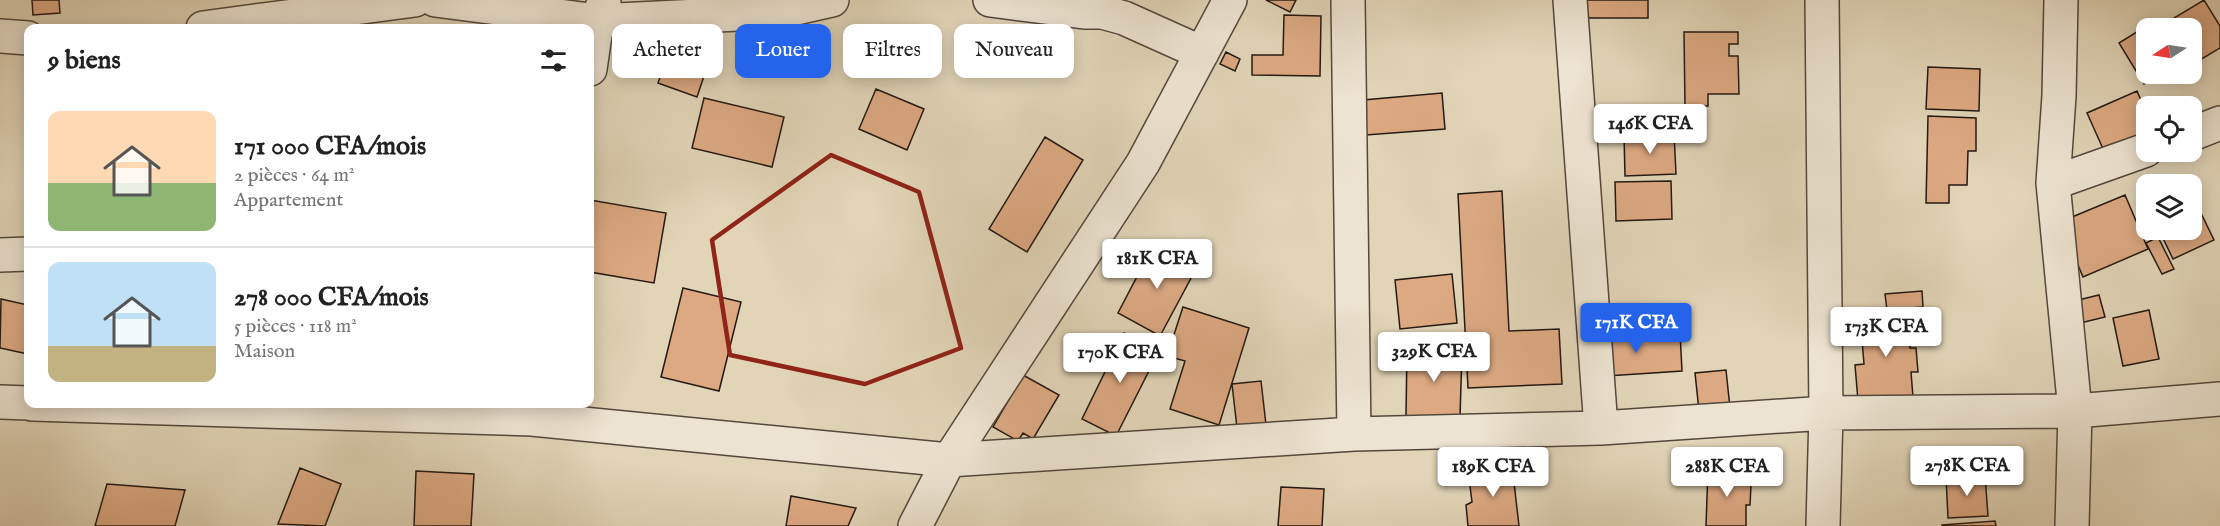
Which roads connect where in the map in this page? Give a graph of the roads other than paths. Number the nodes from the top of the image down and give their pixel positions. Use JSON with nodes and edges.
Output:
{"nodes":[{"id":1,"x":414,"y":0,"type":"edge"},
{"id":2,"x":435,"y":0,"type":"edge"},
{"id":3,"x":832,"y":0,"type":"edge"},
{"id":4,"x":990,"y":0,"type":"edge"},
{"id":5,"x":1230,"y":0,"type":"edge"},
{"id":6,"x":1348,"y":0,"type":"edge"},
{"id":7,"x":1570,"y":0,"type":"edge"},
{"id":8,"x":1822,"y":0,"type":"edge"},
{"id":9,"x":2061,"y":0,"type":"edge"},
{"id":10,"x":601,"y":10,"type":"edge"},
{"id":11,"x":233,"y":24,"type":"edge"},
{"id":12,"x":0,"y":36,"type":"edge"},
{"id":13,"x":24,"y":38,"type":"edge"},
{"id":14,"x":594,"y":48,"type":"edge"},
{"id":15,"x":1202,"y":53,"type":"junction"},
{"id":16,"x":2136,"y":154,"type":"edge"},
{"id":17,"x":2053,"y":183,"type":"junction"},
{"id":18,"x":24,"y":254,"type":"edge"},
{"id":19,"x":0,"y":255,"type":"edge"},
{"id":20,"x":2220,"y":399,"type":"edge"},
{"id":21,"x":0,"y":402,"type":"edge"},
{"id":22,"x":24,"y":403,"type":"edge"},
{"id":23,"x":344,"y":408,"type":"edge"},
{"id":24,"x":533,"y":411,"type":"edge"},
{"id":25,"x":2075,"y":411,"type":"junction"},
{"id":26,"x":1826,"y":413,"type":"junction"},
{"id":27,"x":1601,"y":428,"type":"junction"},
{"id":28,"x":1354,"y":434,"type":"junction"},
{"id":29,"x":949,"y":460,"type":"junction"},
{"id":30,"x":915,"y":526,"type":"edge"},
{"id":31,"x":1823,"y":526,"type":"edge"},
{"id":32,"x":2072,"y":526,"type":"edge"}],
"edges":[{"from":1,"to":11,"type":"street"},
{"from":2,"to":10,"type":"street"},
{"from":3,"to":10,"type":"street"},
{"from":4,"to":15,"type":"street"},
{"from":5,"to":15,"type":"street"},
{"from":6,"to":28,"type":"street"},
{"from":7,"to":27,"type":"street"},
{"from":8,"to":26,"type":"street"},
{"from":9,"to":17,"type":"street"},
{"from":10,"to":14,"type":"street"},
{"from":12,"to":13,"type":"street"},
{"from":15,"to":29,"type":"street"},
{"from":16,"to":17,"type":"street"},
{"from":17,"to":25,"type":"street"},
{"from":18,"to":19,"type":"street"},
{"from":20,"to":25,"type":"street"},
{"from":21,"to":22,"type":"street"},
{"from":23,"to":24,"type":"street"},
{"from":24,"to":29,"type":"street"},
{"from":25,"to":26,"type":"street"},
{"from":25,"to":32,"type":"street"},
{"from":26,"to":27,"type":"street"},
{"from":26,"to":31,"type":"street"},
{"from":27,"to":28,"type":"street"},
{"from":28,"to":29,"type":"street"},
{"from":29,"to":30,"type":"street"}]}
